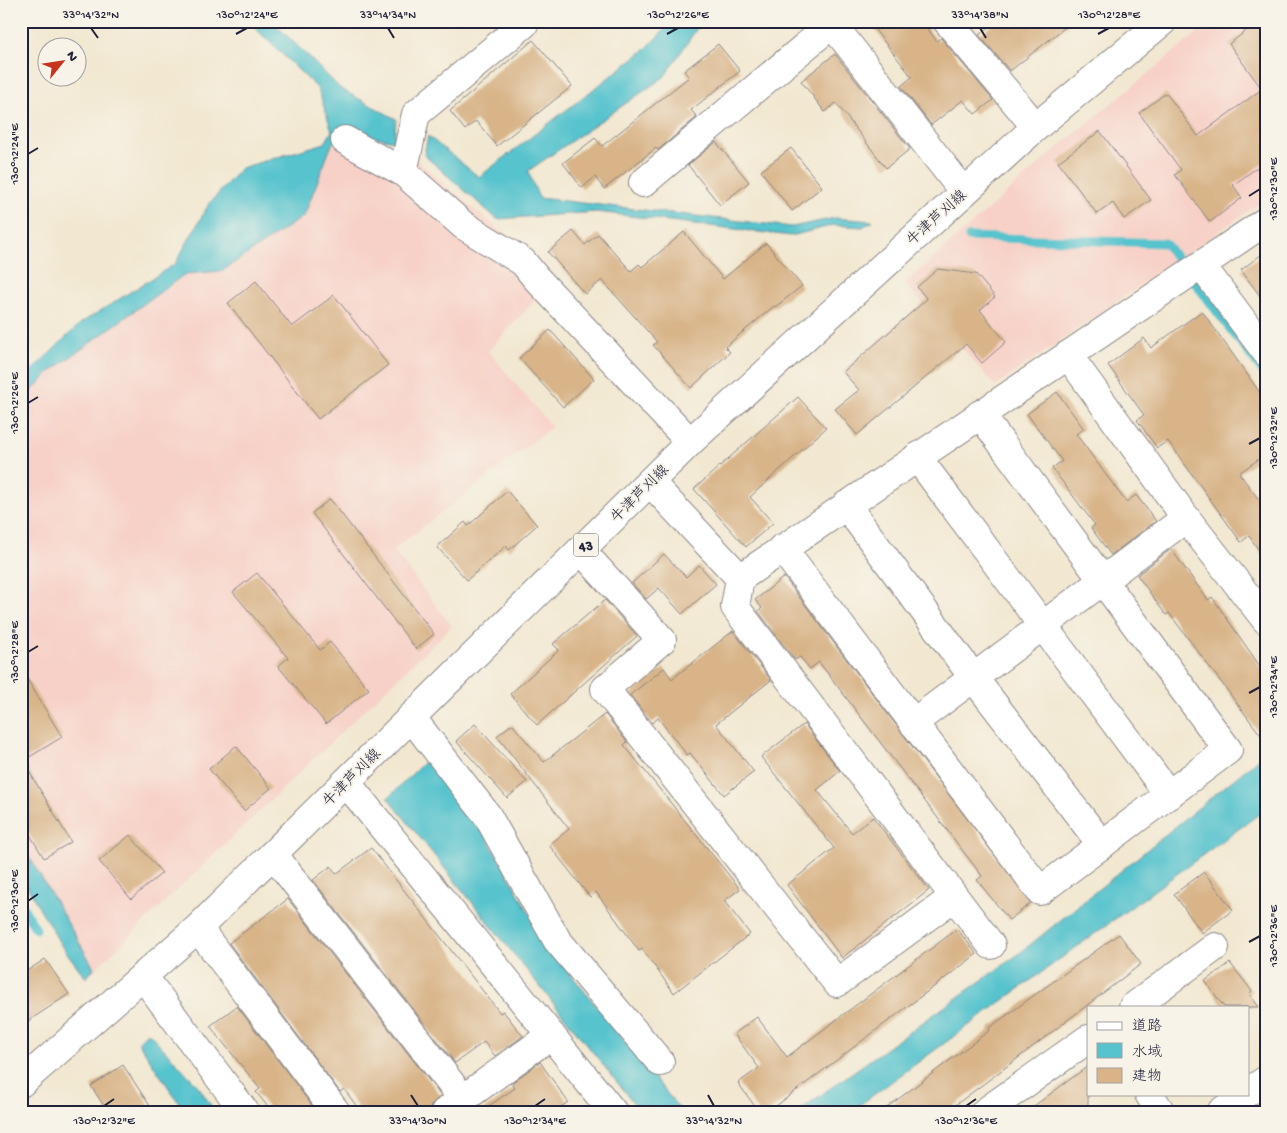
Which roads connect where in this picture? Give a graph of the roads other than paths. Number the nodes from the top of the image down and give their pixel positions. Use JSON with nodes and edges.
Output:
{"nodes":[{"id":1,"x":947,"y":21,"type":"edge"},
{"id":2,"x":1163,"y":21,"type":"edge"},
{"id":3,"x":524,"y":24,"type":"dead end"},
{"id":4,"x":1036,"y":127,"type":"junction"},
{"id":5,"x":345,"y":140,"type":"dead end"},
{"id":6,"x":403,"y":172,"type":"junction"},
{"id":7,"x":644,"y":183,"type":"dead end"},
{"id":8,"x":964,"y":192,"type":"junction"},
{"id":9,"x":1266,"y":221,"type":"edge"},
{"id":10,"x":1192,"y":272,"type":"junction"},
{"id":11,"x":1266,"y":352,"type":"edge"},
{"id":12,"x":1068,"y":355,"type":"junction"},
{"id":13,"x":980,"y":414,"type":"junction"},
{"id":14,"x":690,"y":442,"type":"junction"},
{"id":15,"x":917,"y":457,"type":"junction"},
{"id":16,"x":650,"y":482,"type":"junction"},
{"id":17,"x":846,"y":505,"type":"junction"},
{"id":18,"x":1186,"y":518,"type":"junction"},
{"id":19,"x":782,"y":548,"type":"junction"},
{"id":20,"x":581,"y":550,"type":"junction"},
{"id":21,"x":740,"y":578,"type":"junction"},
{"id":22,"x":1102,"y":579,"type":"junction"},
{"id":23,"x":1266,"y":620,"type":"edge"},
{"id":24,"x":1042,"y":625,"type":"junction"},
{"id":25,"x":973,"y":677,"type":"junction"},
{"id":26,"x":411,"y":717,"type":"junction"},
{"id":27,"x":913,"y":723,"type":"junction"},
{"id":28,"x":346,"y":782,"type":"junction"},
{"id":29,"x":1169,"y":795,"type":"junction"},
{"id":30,"x":1102,"y":845,"type":"junction"},
{"id":31,"x":273,"y":854,"type":"junction"},
{"id":32,"x":954,"y":897,"type":"junction"},
{"id":33,"x":198,"y":928,"type":"junction"},
{"id":34,"x":991,"y":945,"type":"dead end"},
{"id":35,"x":1215,"y":947,"type":"dead end"},
{"id":36,"x":144,"y":976,"type":"junction"},
{"id":37,"x":1134,"y":1006,"type":"edge"},
{"id":38,"x":551,"y":1035,"type":"junction"},
{"id":39,"x":1087,"y":1040,"type":"edge"},
{"id":40,"x":660,"y":1062,"type":"dead end"},
{"id":41,"x":1266,"y":1080,"type":"edge"},
{"id":42,"x":21,"y":1083,"type":"edge"},
{"id":43,"x":1250,"y":1091,"type":"edge"},
{"id":44,"x":1150,"y":1096,"type":"edge"},
{"id":45,"x":1243,"y":1096,"type":"edge"},
{"id":46,"x":454,"y":1105,"type":"edge"},
{"id":47,"x":605,"y":1109,"type":"edge"},
{"id":48,"x":245,"y":1112,"type":"edge"},
{"id":49,"x":336,"y":1112,"type":"edge"},
{"id":50,"x":985,"y":1112,"type":"edge"},
{"id":51,"x":1161,"y":1112,"type":"edge"},
{"id":52,"x":1221,"y":1112,"type":"edge"}],
"edges":[{"from":1,"to":4,"type":"street"},
{"from":2,"to":4,"type":"street","name":"牛津芦刈線","number":"43"},
{"from":3,"to":6,"type":"street"},
{"from":4,"to":8,"type":"street","name":"牛津芦刈線","number":"43"},
{"from":5,"to":6,"type":"street"},
{"from":6,"to":14,"type":"street"},
{"from":7,"to":8,"type":"street"},
{"from":8,"to":14,"type":"street","name":"牛津芦刈線","number":"43"},
{"from":9,"to":10,"type":"street"},
{"from":10,"to":11,"type":"street"},
{"from":10,"to":12,"type":"street"},
{"from":12,"to":13,"type":"street"},
{"from":12,"to":18,"type":"street"},
{"from":13,"to":15,"type":"street"},
{"from":13,"to":22,"type":"street"},
{"from":14,"to":16,"type":"street","name":"牛津芦刈線","number":"43"},
{"from":15,"to":17,"type":"street"},
{"from":15,"to":24,"type":"street"},
{"from":16,"to":20,"type":"street","name":"牛津芦刈線","number":"43"},
{"from":16,"to":21,"type":"street"},
{"from":17,"to":19,"type":"street"},
{"from":17,"to":25,"type":"street"},
{"from":18,"to":22,"type":"street"},
{"from":18,"to":23,"type":"street"},
{"from":19,"to":21,"type":"street"},
{"from":19,"to":27,"type":"street"},
{"from":20,"to":26,"type":"street","name":"牛津芦刈線","number":"43"},
{"from":20,"to":32,"type":"street"},
{"from":21,"to":32,"type":"street"},
{"from":22,"to":24,"type":"street"},
{"from":22,"to":29,"type":"street"},
{"from":24,"to":25,"type":"street"},
{"from":24,"to":29,"type":"street"},
{"from":25,"to":27,"type":"street"},
{"from":25,"to":30,"type":"street"},
{"from":26,"to":28,"type":"street","name":"牛津芦刈線","number":"43"},
{"from":26,"to":40,"type":"street"},
{"from":27,"to":30,"type":"street"},
{"from":28,"to":31,"type":"street","name":"牛津芦刈線","number":"43"},
{"from":28,"to":38,"type":"street"},
{"from":29,"to":30,"type":"street"},
{"from":31,"to":33,"type":"street","name":"牛津芦刈線","number":"43"},
{"from":31,"to":46,"type":"street"},
{"from":32,"to":34,"type":"street"},
{"from":33,"to":36,"type":"street","name":"牛津芦刈線","number":"43"},
{"from":33,"to":49,"type":"street"},
{"from":35,"to":37,"type":"street"},
{"from":36,"to":42,"type":"street","name":"牛津芦刈線","number":"43"},
{"from":36,"to":48,"type":"street"},
{"from":38,"to":46,"type":"street"},
{"from":38,"to":47,"type":"street"},
{"from":39,"to":50,"type":"street"},
{"from":41,"to":43,"type":"street"},
{"from":44,"to":51,"type":"street"},
{"from":45,"to":52,"type":"street"}]}
